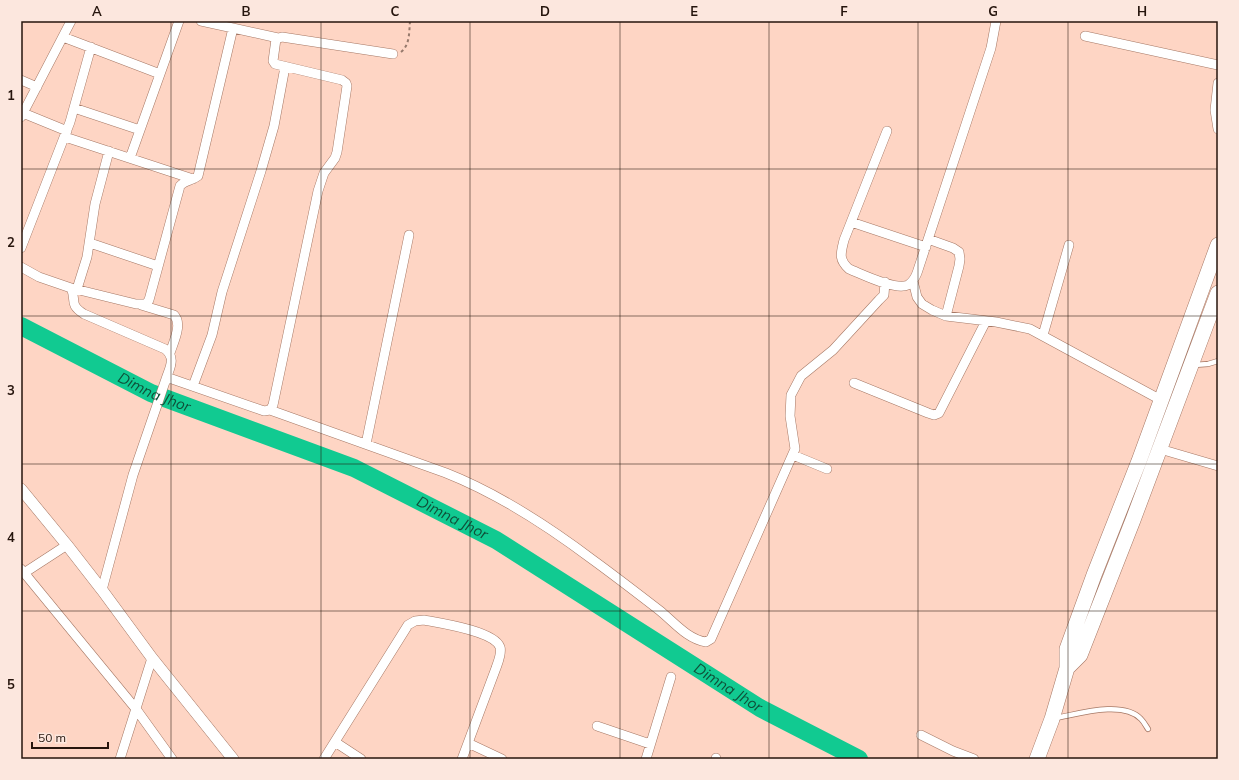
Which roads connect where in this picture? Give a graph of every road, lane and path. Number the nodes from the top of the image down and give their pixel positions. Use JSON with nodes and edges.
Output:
{"nodes":[{"id":1,"x":71,"y":21,"type":"edge"},
{"id":2,"x":179,"y":21,"type":"edge"},
{"id":3,"x":201,"y":21,"type":"edge"},
{"id":4,"x":410,"y":21,"type":"edge"},
{"id":5,"x":996,"y":21,"type":"edge"},
{"id":6,"x":233,"y":28,"type":"junction"},
{"id":7,"x":1085,"y":36,"type":"dead end"},
{"id":8,"x":63,"y":37,"type":"junction"},
{"id":9,"x":278,"y":38,"type":"junction"},
{"id":10,"x":92,"y":48,"type":"junction"},
{"id":11,"x":392,"y":54,"type":"joint"},
{"id":12,"x":1218,"y":65,"type":"edge"},
{"id":13,"x":285,"y":67,"type":"junction"},
{"id":14,"x":160,"y":74,"type":"junction"},
{"id":15,"x":21,"y":80,"type":"edge"},
{"id":16,"x":1218,"y":83,"type":"edge"},
{"id":17,"x":37,"y":87,"type":"junction"},
{"id":18,"x":74,"y":108,"type":"junction"},
{"id":19,"x":22,"y":115,"type":"edge"},
{"id":20,"x":1218,"y":129,"type":"edge"},
{"id":21,"x":140,"y":130,"type":"junction"},
{"id":22,"x":887,"y":131,"type":"dead end"},
{"id":23,"x":66,"y":134,"type":"junction"},
{"id":24,"x":108,"y":151,"type":"junction"},
{"id":25,"x":130,"y":158,"type":"junction"},
{"id":26,"x":194,"y":179,"type":"junction"},
{"id":27,"x":851,"y":222,"type":"junction"},
{"id":28,"x":409,"y":235,"type":"dead end"},
{"id":29,"x":90,"y":243,"type":"junction"},
{"id":30,"x":927,"y":243,"type":"junction"},
{"id":31,"x":1069,"y":245,"type":"dead end"},
{"id":32,"x":1218,"y":245,"type":"edge"},
{"id":33,"x":21,"y":248,"type":"edge"},
{"id":34,"x":158,"y":266,"type":"junction"},
{"id":35,"x":21,"y":267,"type":"edge"},
{"id":36,"x":913,"y":281,"type":"junction"},
{"id":37,"x":885,"y":282,"type":"junction"},
{"id":38,"x":74,"y":288,"type":"junction"},
{"id":39,"x":1217,"y":300,"type":"edge"},
{"id":40,"x":141,"y":305,"type":"junction"},
{"id":41,"x":946,"y":316,"type":"junction"},
{"id":42,"x":986,"y":321,"type":"junction"},
{"id":43,"x":1187,"y":328,"type":"junction"},
{"id":44,"x":1203,"y":334,"type":"junction"},
{"id":45,"x":1043,"y":335,"type":"junction"},
{"id":46,"x":170,"y":353,"type":"junction"},
{"id":47,"x":1218,"y":361,"type":"edge"},
{"id":48,"x":1192,"y":365,"type":"junction"},
{"id":49,"x":166,"y":379,"type":"junction"},
{"id":50,"x":854,"y":383,"type":"dead end"},
{"id":51,"x":193,"y":386,"type":"junction"},
{"id":52,"x":1161,"y":400,"type":"junction"},
{"id":53,"x":270,"y":410,"type":"junction"},
{"id":54,"x":366,"y":444,"type":"junction"},
{"id":55,"x":1160,"y":449,"type":"junction"},
{"id":56,"x":793,"y":455,"type":"junction"},
{"id":57,"x":1218,"y":466,"type":"edge"},
{"id":58,"x":828,"y":469,"type":"dead end"},
{"id":59,"x":21,"y":489,"type":"edge"},
{"id":60,"x":67,"y":545,"type":"junction"},
{"id":61,"x":23,"y":571,"type":"edge"},
{"id":62,"x":102,"y":590,"type":"junction"},
{"id":63,"x":152,"y":658,"type":"junction"},
{"id":64,"x":1067,"y":668,"type":"junction"},
{"id":65,"x":671,"y":677,"type":"dead end"},
{"id":66,"x":136,"y":709,"type":"junction"},
{"id":67,"x":1052,"y":719,"type":"junction"},
{"id":68,"x":597,"y":726,"type":"dead end"},
{"id":69,"x":1148,"y":729,"type":"dead end"},
{"id":70,"x":921,"y":735,"type":"dead end"},
{"id":71,"x":335,"y":742,"type":"junction"},
{"id":72,"x":468,"y":743,"type":"junction"},
{"id":73,"x":650,"y":744,"type":"junction"},
{"id":74,"x":120,"y":759,"type":"edge"},
{"id":75,"x":172,"y":759,"type":"edge"},
{"id":76,"x":234,"y":759,"type":"edge"},
{"id":77,"x":324,"y":759,"type":"edge"},
{"id":78,"x":361,"y":759,"type":"edge"},
{"id":79,"x":462,"y":759,"type":"edge"},
{"id":80,"x":502,"y":759,"type":"edge"},
{"id":81,"x":646,"y":759,"type":"edge"},
{"id":82,"x":974,"y":759,"type":"edge"},
{"id":83,"x":1037,"y":759,"type":"edge"}],
"edges":[{"from":1,"to":8,"type":"street"},
{"from":2,"to":14,"type":"street"},
{"from":3,"to":6,"type":"street"},
{"from":4,"to":11,"type":"path"},
{"from":5,"to":30,"type":"street"},
{"from":6,"to":9,"type":"street"},
{"from":6,"to":26,"type":"street"},
{"from":7,"to":12,"type":"street"},
{"from":8,"to":10,"type":"street"},
{"from":8,"to":17,"type":"street"},
{"from":9,"to":11,"type":"street"},
{"from":9,"to":13,"type":"street"},
{"from":10,"to":14,"type":"street"},
{"from":10,"to":18,"type":"street"},
{"from":13,"to":51,"type":"street"},
{"from":13,"to":53,"type":"street"},
{"from":14,"to":21,"type":"street"},
{"from":15,"to":17,"type":"street"},
{"from":16,"to":20,"type":"street"},
{"from":17,"to":19,"type":"street"},
{"from":18,"to":21,"type":"street"},
{"from":18,"to":23,"type":"street"},
{"from":19,"to":23,"type":"street"},
{"from":21,"to":25,"type":"street"},
{"from":22,"to":27,"type":"street"},
{"from":23,"to":24,"type":"street"},
{"from":23,"to":33,"type":"street"},
{"from":24,"to":25,"type":"street"},
{"from":24,"to":29,"type":"street"},
{"from":25,"to":26,"type":"street"},
{"from":26,"to":34,"type":"street"},
{"from":27,"to":30,"type":"street"},
{"from":27,"to":37,"type":"street"},
{"from":28,"to":54,"type":"street"},
{"from":29,"to":34,"type":"street"},
{"from":29,"to":38,"type":"street"},
{"from":30,"to":36,"type":"street"},
{"from":30,"to":41,"type":"street"},
{"from":31,"to":45,"type":"street"},
{"from":32,"to":43,"type":"highway"},
{"from":34,"to":40,"type":"street"},
{"from":35,"to":38,"type":"street"},
{"from":36,"to":37,"type":"street"},
{"from":36,"to":41,"type":"street"},
{"from":37,"to":56,"type":"street"},
{"from":38,"to":40,"type":"street"},
{"from":38,"to":46,"type":"street"},
{"from":39,"to":44,"type":"highway"},
{"from":40,"to":46,"type":"street"},
{"from":41,"to":42,"type":"street"},
{"from":42,"to":45,"type":"street"},
{"from":42,"to":50,"type":"street"},
{"from":43,"to":44,"type":"highway"},
{"from":43,"to":52,"type":"highway"},
{"from":44,"to":48,"type":"highway"},
{"from":45,"to":52,"type":"street"},
{"from":46,"to":49,"type":"street"},
{"from":47,"to":48,"type":"lane"},
{"from":48,"to":55,"type":"highway"},
{"from":49,"to":51,"type":"street"},
{"from":49,"to":62,"type":"street"},
{"from":51,"to":53,"type":"street"},
{"from":52,"to":64,"type":"highway"},
{"from":53,"to":54,"type":"street"},
{"from":54,"to":56,"type":"street"},
{"from":55,"to":57,"type":"street"},
{"from":55,"to":64,"type":"highway"},
{"from":56,"to":58,"type":"street"},
{"from":59,"to":60,"type":"street"},
{"from":60,"to":61,"type":"street"},
{"from":60,"to":62,"type":"street"},
{"from":61,"to":66,"type":"street"},
{"from":62,"to":63,"type":"street"},
{"from":63,"to":66,"type":"street"},
{"from":63,"to":76,"type":"street"},
{"from":64,"to":67,"type":"highway"},
{"from":65,"to":73,"type":"street"},
{"from":66,"to":74,"type":"street"},
{"from":66,"to":75,"type":"street"},
{"from":67,"to":69,"type":"lane"},
{"from":67,"to":83,"type":"highway"},
{"from":68,"to":73,"type":"street"},
{"from":70,"to":82,"type":"street"},
{"from":71,"to":72,"type":"street"},
{"from":71,"to":77,"type":"street"},
{"from":71,"to":78,"type":"street"},
{"from":72,"to":79,"type":"street"},
{"from":72,"to":80,"type":"street"},
{"from":73,"to":81,"type":"street"}]}
